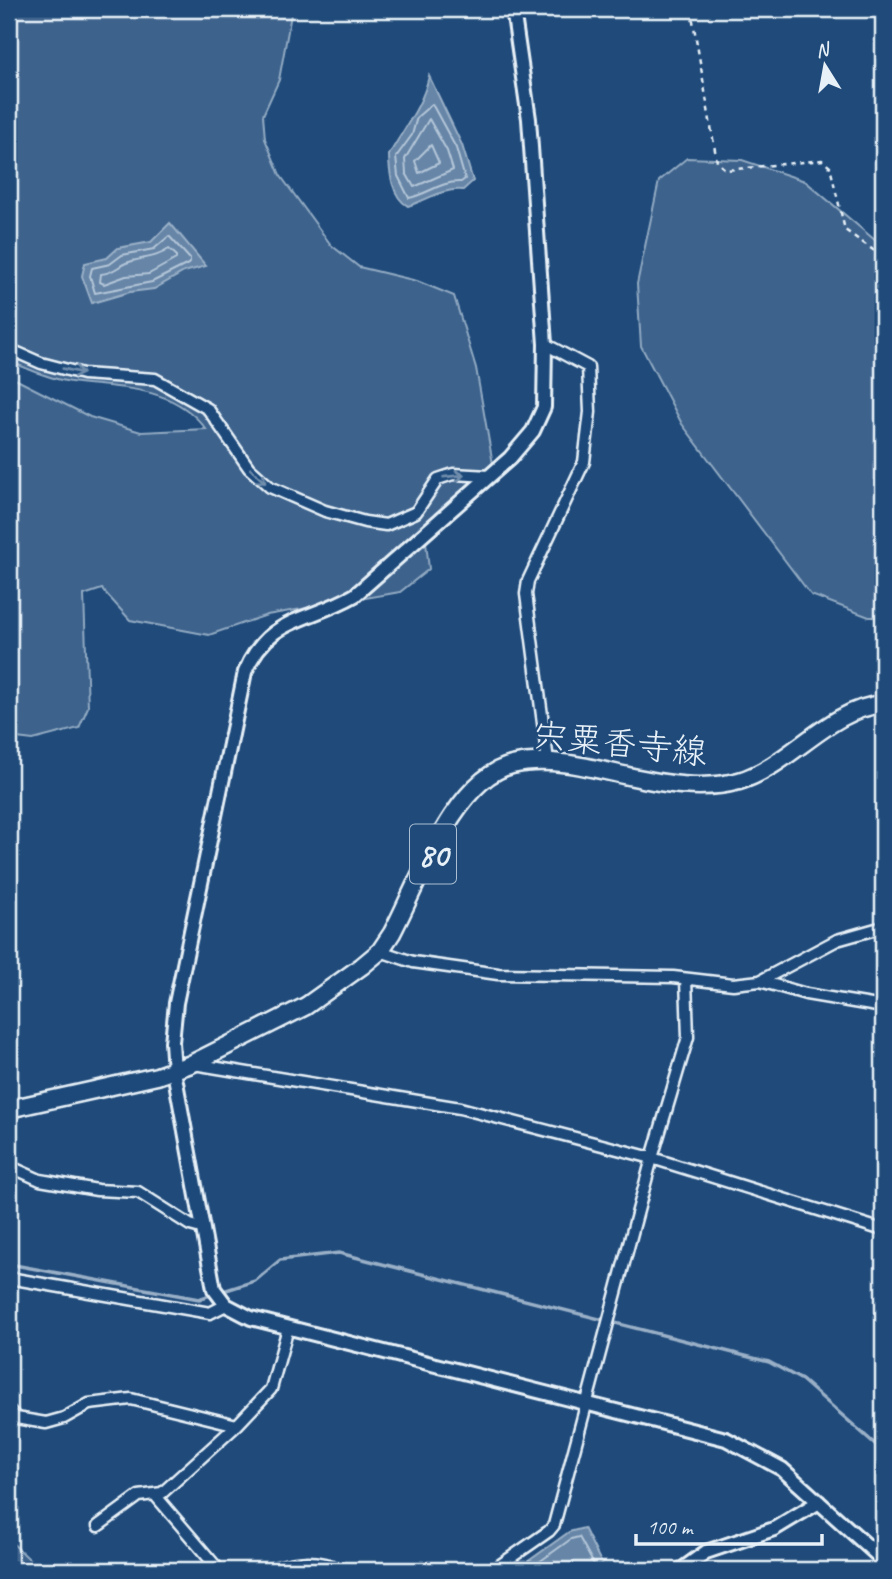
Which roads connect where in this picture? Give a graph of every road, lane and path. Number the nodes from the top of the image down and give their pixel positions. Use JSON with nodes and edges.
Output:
{"nodes":[{"id":1,"x":513,"y":9,"type":"edge"},
{"id":2,"x":691,"y":9,"type":"edge"},
{"id":3,"x":883,"y":257,"type":"edge"},
{"id":4,"x":545,"y":344,"type":"junction"},
{"id":5,"x":9,"y":349,"type":"edge"},
{"id":6,"x":489,"y":477,"type":"junction"},
{"id":7,"x":883,"y":704,"type":"edge"},
{"id":8,"x":548,"y":761,"type":"junction"},
{"id":9,"x":883,"y":927,"type":"edge"},
{"id":10,"x":380,"y":951,"type":"junction"},
{"id":11,"x":686,"y":979,"type":"junction"},
{"id":12,"x":760,"y":981,"type":"junction"},
{"id":13,"x":883,"y":1007,"type":"edge"},
{"id":14,"x":191,"y":1064,"type":"junction"},
{"id":15,"x":174,"y":1071,"type":"junction"},
{"id":16,"x":9,"y":1110,"type":"edge"},
{"id":17,"x":652,"y":1158,"type":"junction"},
{"id":18,"x":9,"y":1166,"type":"edge"},
{"id":19,"x":201,"y":1228,"type":"junction"},
{"id":20,"x":883,"y":1230,"type":"edge"},
{"id":21,"x":9,"y":1278,"type":"edge"},
{"id":22,"x":220,"y":1298,"type":"junction"},
{"id":23,"x":288,"y":1328,"type":"junction"},
{"id":24,"x":589,"y":1402,"type":"junction"},
{"id":25,"x":9,"y":1410,"type":"edge"},
{"id":26,"x":237,"y":1425,"type":"junction"},
{"id":27,"x":155,"y":1495,"type":"junction"},
{"id":28,"x":819,"y":1502,"type":"junction"},
{"id":29,"x":98,"y":1525,"type":"dead end"},
{"id":30,"x":883,"y":1560,"type":"edge"},
{"id":31,"x":219,"y":1570,"type":"edge"},
{"id":32,"x":268,"y":1570,"type":"edge"},
{"id":33,"x":341,"y":1570,"type":"edge"},
{"id":34,"x":492,"y":1570,"type":"edge"},
{"id":35,"x":681,"y":1570,"type":"edge"}],
"edges":[{"from":1,"to":4,"type":"street"},
{"from":2,"to":3,"type":"path"},
{"from":4,"to":6,"type":"street"},
{"from":4,"to":8,"type":"street"},
{"from":5,"to":6,"type":"street","one_way":true},
{"from":6,"to":15,"type":"street"},
{"from":7,"to":8,"type":"main road","name":"宍粟香寺線","number":"80"},
{"from":8,"to":10,"type":"main road","name":"宍粟香寺線","number":"80"},
{"from":9,"to":12,"type":"street"},
{"from":10,"to":11,"type":"street"},
{"from":10,"to":14,"type":"main road","name":"宍粟香寺線","number":"80"},
{"from":11,"to":12,"type":"street"},
{"from":11,"to":17,"type":"street"},
{"from":12,"to":13,"type":"street"},
{"from":14,"to":15,"type":"main road","name":"宍粟香寺線","number":"80"},
{"from":14,"to":17,"type":"street"},
{"from":15,"to":16,"type":"main road","name":"宍粟香寺線","number":"80"},
{"from":15,"to":19,"type":"street"},
{"from":17,"to":20,"type":"street"},
{"from":17,"to":24,"type":"street"},
{"from":18,"to":19,"type":"street"},
{"from":19,"to":22,"type":"street"},
{"from":21,"to":22,"type":"street"},
{"from":22,"to":23,"type":"street"},
{"from":23,"to":24,"type":"street"},
{"from":23,"to":26,"type":"street"},
{"from":24,"to":28,"type":"street"},
{"from":24,"to":34,"type":"street"},
{"from":25,"to":26,"type":"street"},
{"from":26,"to":27,"type":"street"},
{"from":27,"to":29,"type":"street"},
{"from":27,"to":31,"type":"street"},
{"from":28,"to":30,"type":"street"},
{"from":28,"to":35,"type":"street"},
{"from":32,"to":33,"type":"street"}]}
